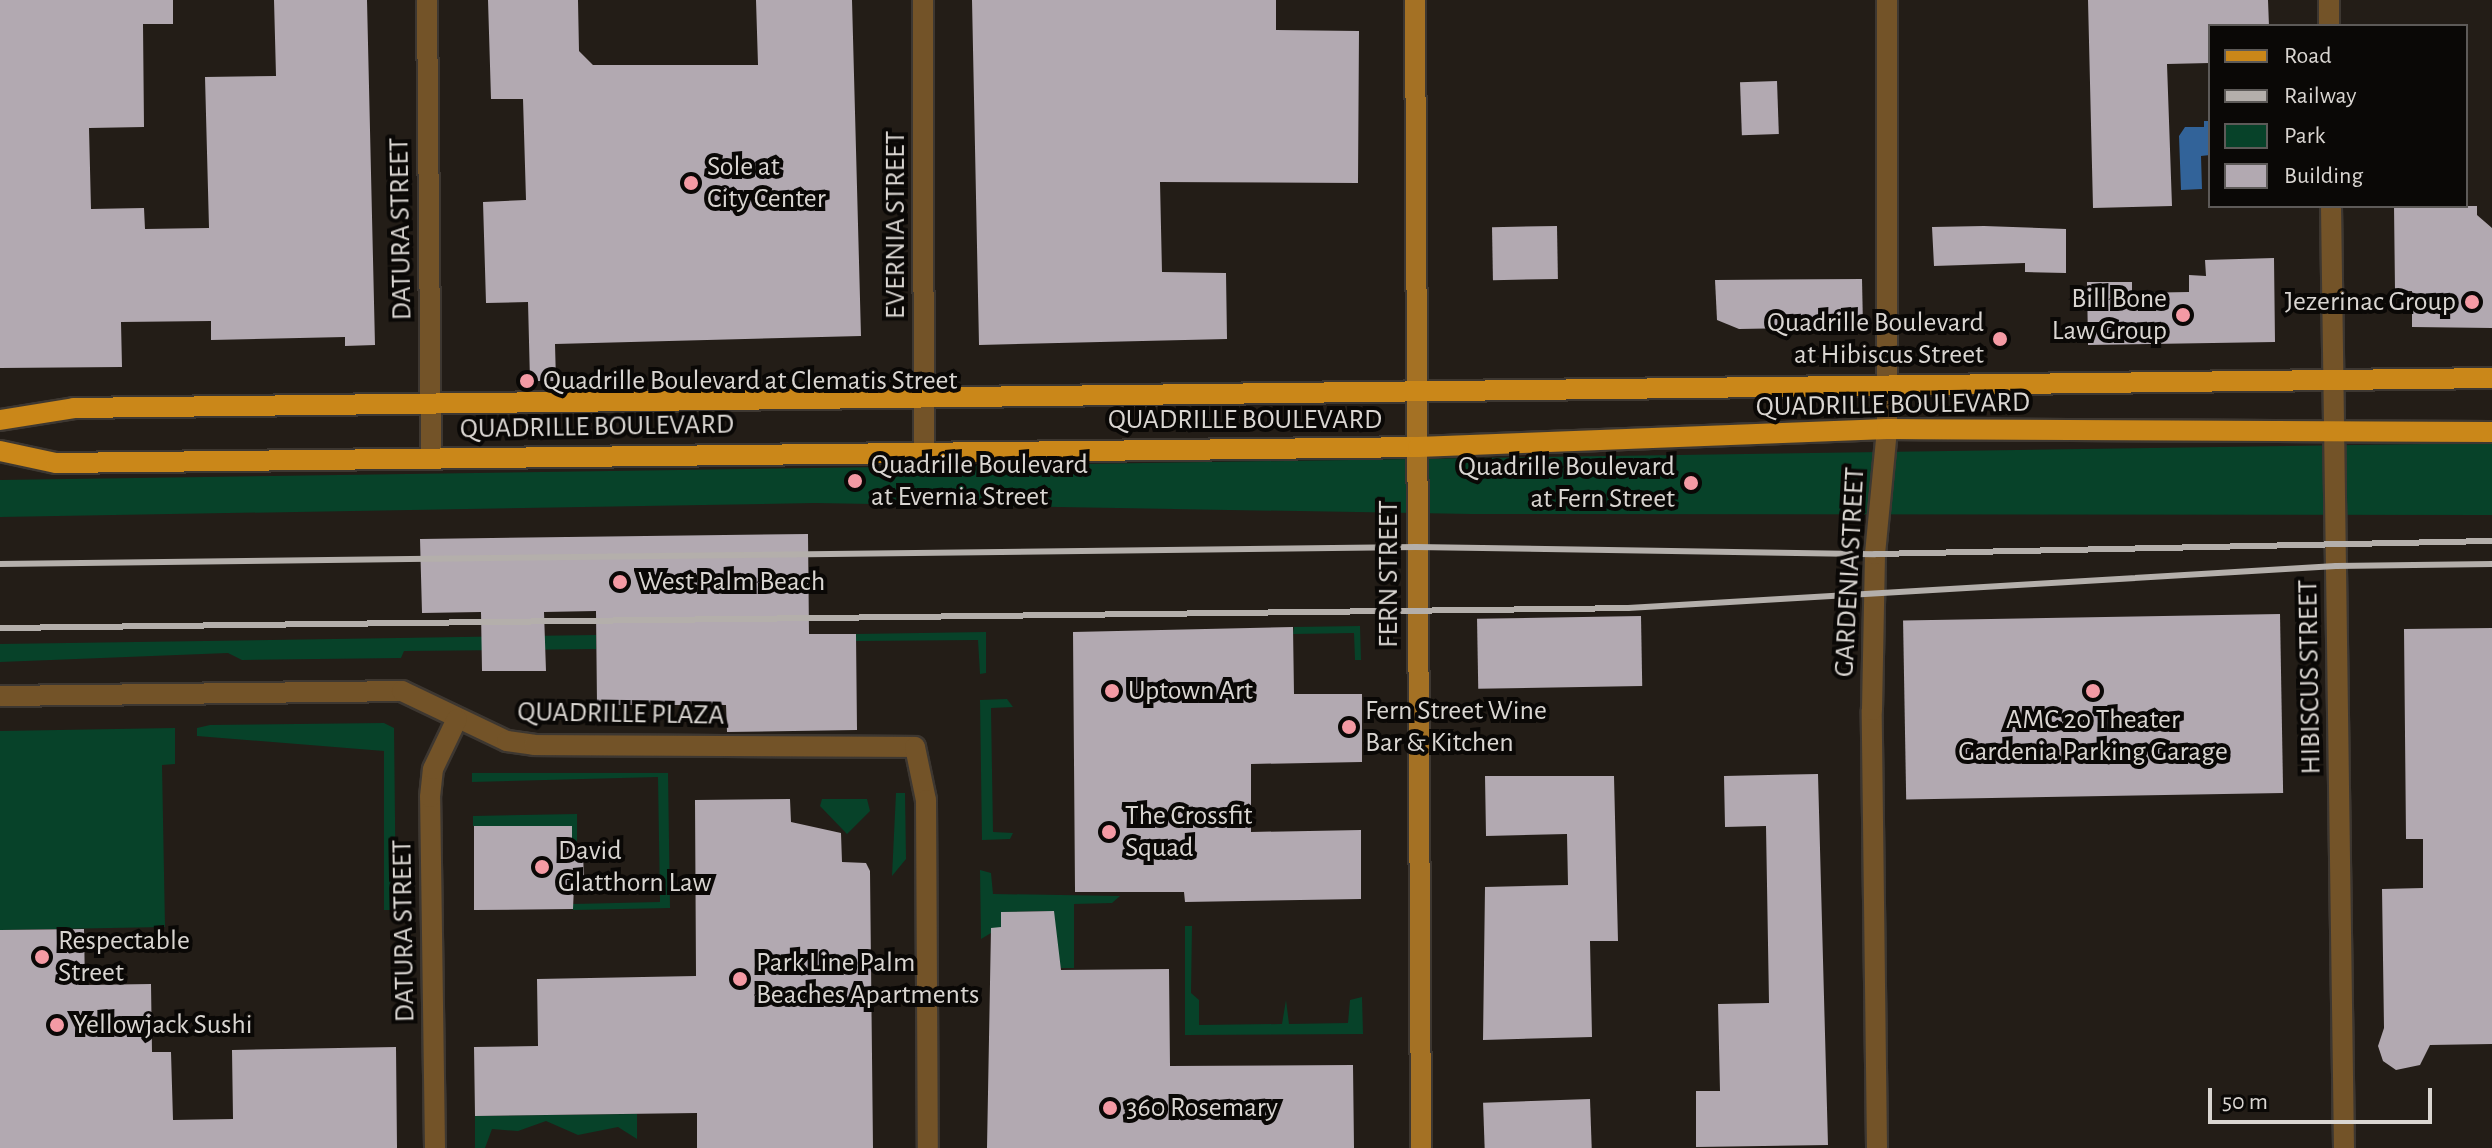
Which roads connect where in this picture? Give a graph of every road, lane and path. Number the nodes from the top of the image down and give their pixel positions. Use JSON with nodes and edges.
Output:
{"nodes":[{"id":1,"x":427,"y":0,"type":"edge"},
{"id":2,"x":923,"y":0,"type":"edge"},
{"id":3,"x":1415,"y":0,"type":"edge"},
{"id":4,"x":1887,"y":0,"type":"edge"},
{"id":5,"x":2329,"y":0,"type":"edge"},
{"id":6,"x":2329,"y":24,"type":"edge"},
{"id":7,"x":2331,"y":208,"type":"edge"},
{"id":8,"x":2492,"y":378,"type":"edge"},
{"id":9,"x":2333,"y":380,"type":"junction"},
{"id":10,"x":1888,"y":386,"type":"junction"},
{"id":11,"x":1418,"y":392,"type":"junction"},
{"id":12,"x":924,"y":396,"type":"junction"},
{"id":13,"x":431,"y":404,"type":"junction"},
{"id":14,"x":0,"y":420,"type":"edge"},
{"id":15,"x":1887,"y":429,"type":"junction"},
{"id":16,"x":2492,"y":432,"type":"edge"},
{"id":17,"x":2334,"y":434,"type":"junction"},
{"id":18,"x":1418,"y":447,"type":"junction"},
{"id":19,"x":924,"y":450,"type":"junction"},
{"id":20,"x":0,"y":451,"type":"edge"},
{"id":21,"x":431,"y":458,"type":"junction"},
{"id":22,"x":0,"y":696,"type":"edge"},
{"id":23,"x":457,"y":719,"type":"junction"},
{"id":24,"x":435,"y":1148,"type":"edge"},
{"id":25,"x":928,"y":1148,"type":"edge"},
{"id":26,"x":1421,"y":1148,"type":"edge"},
{"id":27,"x":1877,"y":1148,"type":"edge"},
{"id":28,"x":2344,"y":1148,"type":"edge"}],
"edges":[{"from":1,"to":13,"type":"street","name":"DATURA STREET"},
{"from":2,"to":12,"type":"street","name":"EVERNIA STREET"},
{"from":3,"to":11,"type":"street","name":"FERN STREET"},
{"from":4,"to":10,"type":"street","name":"GARDENIA STREET"},
{"from":5,"to":6,"type":"street"},
{"from":7,"to":9,"type":"street","name":"HIBISCUS STREET"},
{"from":8,"to":9,"type":"main road","name":"QUADRILLE BOULEVARD"},
{"from":9,"to":10,"type":"main road","name":"QUADRILLE BOULEVARD"},
{"from":9,"to":17,"type":"street","name":"HIBISCUS STREET"},
{"from":10,"to":11,"type":"main road","name":"QUADRILLE BOULEVARD"},
{"from":10,"to":15,"type":"street","name":"GARDENIA STREET"},
{"from":11,"to":12,"type":"main road","name":"QUADRILLE BOULEVARD"},
{"from":11,"to":18,"type":"street","name":"FERN STREET"},
{"from":12,"to":13,"type":"main road","name":"QUADRILLE BOULEVARD"},
{"from":12,"to":19,"type":"street","name":"EVERNIA STREET"},
{"from":13,"to":14,"type":"main road","name":"QUADRILLE BOULEVARD"},
{"from":13,"to":21,"type":"street","name":"DATURA STREET"},
{"from":15,"to":17,"type":"main road","name":"QUADRILLE BOULEVARD"},
{"from":15,"to":18,"type":"main road","name":"QUADRILLE BOULEVARD"},
{"from":15,"to":27,"type":"street","name":"GARDENIA STREET"},
{"from":16,"to":17,"type":"main road","name":"QUADRILLE BOULEVARD"},
{"from":17,"to":28,"type":"street","name":"HIBISCUS STREET"},
{"from":18,"to":19,"type":"main road","name":"QUADRILLE BOULEVARD"},
{"from":18,"to":26,"type":"street","name":"FERN STREET"},
{"from":19,"to":21,"type":"main road","name":"QUADRILLE BOULEVARD"},
{"from":20,"to":21,"type":"main road","name":"QUADRILLE BOULEVARD"},
{"from":22,"to":23,"type":"street","name":"QUADRILLE PLAZA"},
{"from":23,"to":24,"type":"street","name":"DATURA STREET"},
{"from":23,"to":25,"type":"street","name":"QUADRILLE PLAZA"}]}
